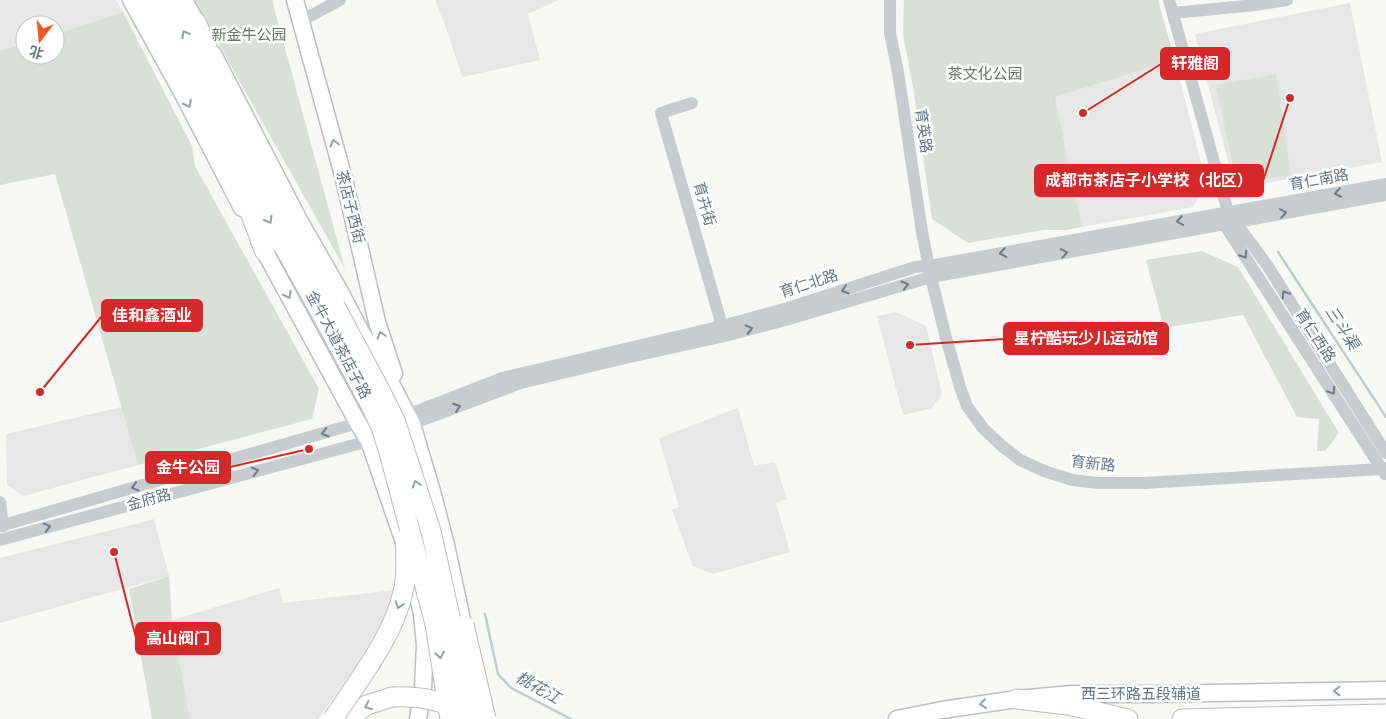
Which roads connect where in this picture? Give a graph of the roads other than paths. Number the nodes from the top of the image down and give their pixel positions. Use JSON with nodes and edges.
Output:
{"nodes":[{"id":1,"x":132,"y":0,"type":"edge"},
{"id":2,"x":149,"y":0,"type":"edge"},
{"id":3,"x":167,"y":0,"type":"edge"},
{"id":4,"x":184,"y":0,"type":"edge"},
{"id":5,"x":295,"y":0,"type":"edge"},
{"id":6,"x":340,"y":0,"type":"edge"},
{"id":7,"x":890,"y":0,"type":"edge"},
{"id":8,"x":1169,"y":0,"type":"edge"},
{"id":9,"x":1287,"y":0,"type":"edge"},
{"id":10,"x":1173,"y":13,"type":"junction"},
{"id":11,"x":301,"y":21,"type":"junction"},
{"id":12,"x":196,"y":22,"type":"junction"},
{"id":13,"x":692,"y":103,"type":"dead end"},
{"id":14,"x":220,"y":132,"type":"junction"},
{"id":15,"x":264,"y":181,"type":"junction"},
{"id":16,"x":1386,"y":184,"type":"edge"},
{"id":17,"x":1386,"y":195,"type":"edge"},
{"id":18,"x":1229,"y":220,"type":"junction"},
{"id":19,"x":265,"y":252,"type":"junction"},
{"id":20,"x":930,"y":272,"type":"junction"},
{"id":21,"x":328,"y":310,"type":"junction"},
{"id":22,"x":723,"y":331,"type":"junction"},
{"id":23,"x":409,"y":420,"type":"junction"},
{"id":24,"x":358,"y":423,"type":"junction"},
{"id":25,"x":369,"y":441,"type":"junction"},
{"id":26,"x":1386,"y":453,"type":"edge"},
{"id":27,"x":1385,"y":471,"type":"edge"},
{"id":28,"x":0,"y":502,"type":"edge"},
{"id":29,"x":403,"y":505,"type":"junction"},
{"id":30,"x":2,"y":526,"type":"edge"},
{"id":31,"x":431,"y":531,"type":"junction"},
{"id":32,"x":0,"y":540,"type":"edge"},
{"id":33,"x":471,"y":656,"type":"junction"},
{"id":34,"x":1386,"y":690,"type":"edge"},
{"id":35,"x":1017,"y":699,"type":"junction"},
{"id":36,"x":1386,"y":714,"type":"edge"},
{"id":37,"x":333,"y":719,"type":"edge"},
{"id":38,"x":346,"y":719,"type":"edge"},
{"id":39,"x":418,"y":719,"type":"edge"},
{"id":40,"x":450,"y":719,"type":"edge"},
{"id":41,"x":469,"y":719,"type":"edge"},
{"id":42,"x":479,"y":719,"type":"edge"},
{"id":43,"x":486,"y":719,"type":"edge"},
{"id":44,"x":496,"y":719,"type":"edge"},
{"id":45,"x":897,"y":719,"type":"edge"},
{"id":46,"x":1128,"y":719,"type":"edge"},
{"id":47,"x":1182,"y":719,"type":"edge"}],
"edges":[{"from":1,"to":19,"type":"main road","one_way":true},
{"from":2,"to":14,"type":"highway","name":"金牛大道茶店子路"},
{"from":15,"to":3,"type":"highway","name":"金牛大道茶店子路","one_way":true},
{"from":4,"to":12,"type":"main road"},
{"from":5,"to":11,"type":"main road","name":"茶店子西街"},
{"from":6,"to":11,"type":"street"},
{"from":7,"to":20,"type":"street","name":"育英路"},
{"from":8,"to":10,"type":"street","name":"育仁西路"},
{"from":9,"to":10,"type":"street"},
{"from":10,"to":18,"type":"street","name":"育仁西路"},
{"from":23,"to":11,"type":"main road","name":"茶店子西街","one_way":true},
{"from":12,"to":15,"type":"highway"},
{"from":12,"to":23,"type":"main road"},
{"from":13,"to":22,"type":"street","name":"育卉街"},
{"from":14,"to":19,"type":"highway"},
{"from":14,"to":21,"type":"highway","name":"金牛大道茶店子路","one_way":true},
{"from":15,"to":21,"type":"highway","name":"金牛大道茶店子路"},
{"from":16,"to":18,"type":"street","name":"育仁南路","one_way":true},
{"from":18,"to":17,"type":"street","one_way":true},
{"from":18,"to":20,"type":"street","name":"育仁北路"},
{"from":26,"to":18,"type":"street","name":"育仁西路","one_way":true},
{"from":18,"to":27,"type":"street","name":"育仁西路","one_way":true},
{"from":19,"to":24,"type":"main road","one_way":true},
{"from":20,"to":22,"type":"street","name":"育仁北路"},
{"from":20,"to":27,"type":"street","name":"育新路"},
{"from":21,"to":29,"type":"highway","name":"金牛大道茶店子路","bridge":true},
{"from":31,"to":21,"type":"highway","name":"金牛大道茶店子路","one_way":true,"bridge":true},
{"from":22,"to":23,"type":"street","name":"育仁北路"},
{"from":23,"to":24,"type":"street","name":"金府路"},
{"from":23,"to":25,"type":"main road","name":"金府路"},
{"from":23,"to":42,"type":"main road"},
{"from":24,"to":25,"type":"main road"},
{"from":24,"to":30,"type":"street","name":"金府路","one_way":true},
{"from":32,"to":25,"type":"street","name":"金府路","one_way":true},
{"from":25,"to":39,"type":"main road"},
{"from":28,"to":30,"type":"street"},
{"from":29,"to":37,"type":"highway","one_way":true,"bridge":true},
{"from":29,"to":40,"type":"highway","name":"金牛大道茶店子路","one_way":true,"bridge":true},
{"from":31,"to":33,"type":"highway","bridge":true},
{"from":31,"to":41,"type":"highway","name":"金牛大道茶店子路","bridge":true},
{"from":33,"to":43,"type":"highway","bridge":true},
{"from":33,"to":44,"type":"highway","bridge":true},
{"from":34,"to":35,"type":"main road","name":"西三环路五段辅道","one_way":true},
{"from":35,"to":45,"type":"main road","name":"西三环路五段辅道","one_way":true},
{"from":35,"to":46,"type":"highway"},
{"from":36,"to":47,"type":"highway"},
{"from":41,"to":38,"type":"highway","one_way":true,"bridge":true}]}
